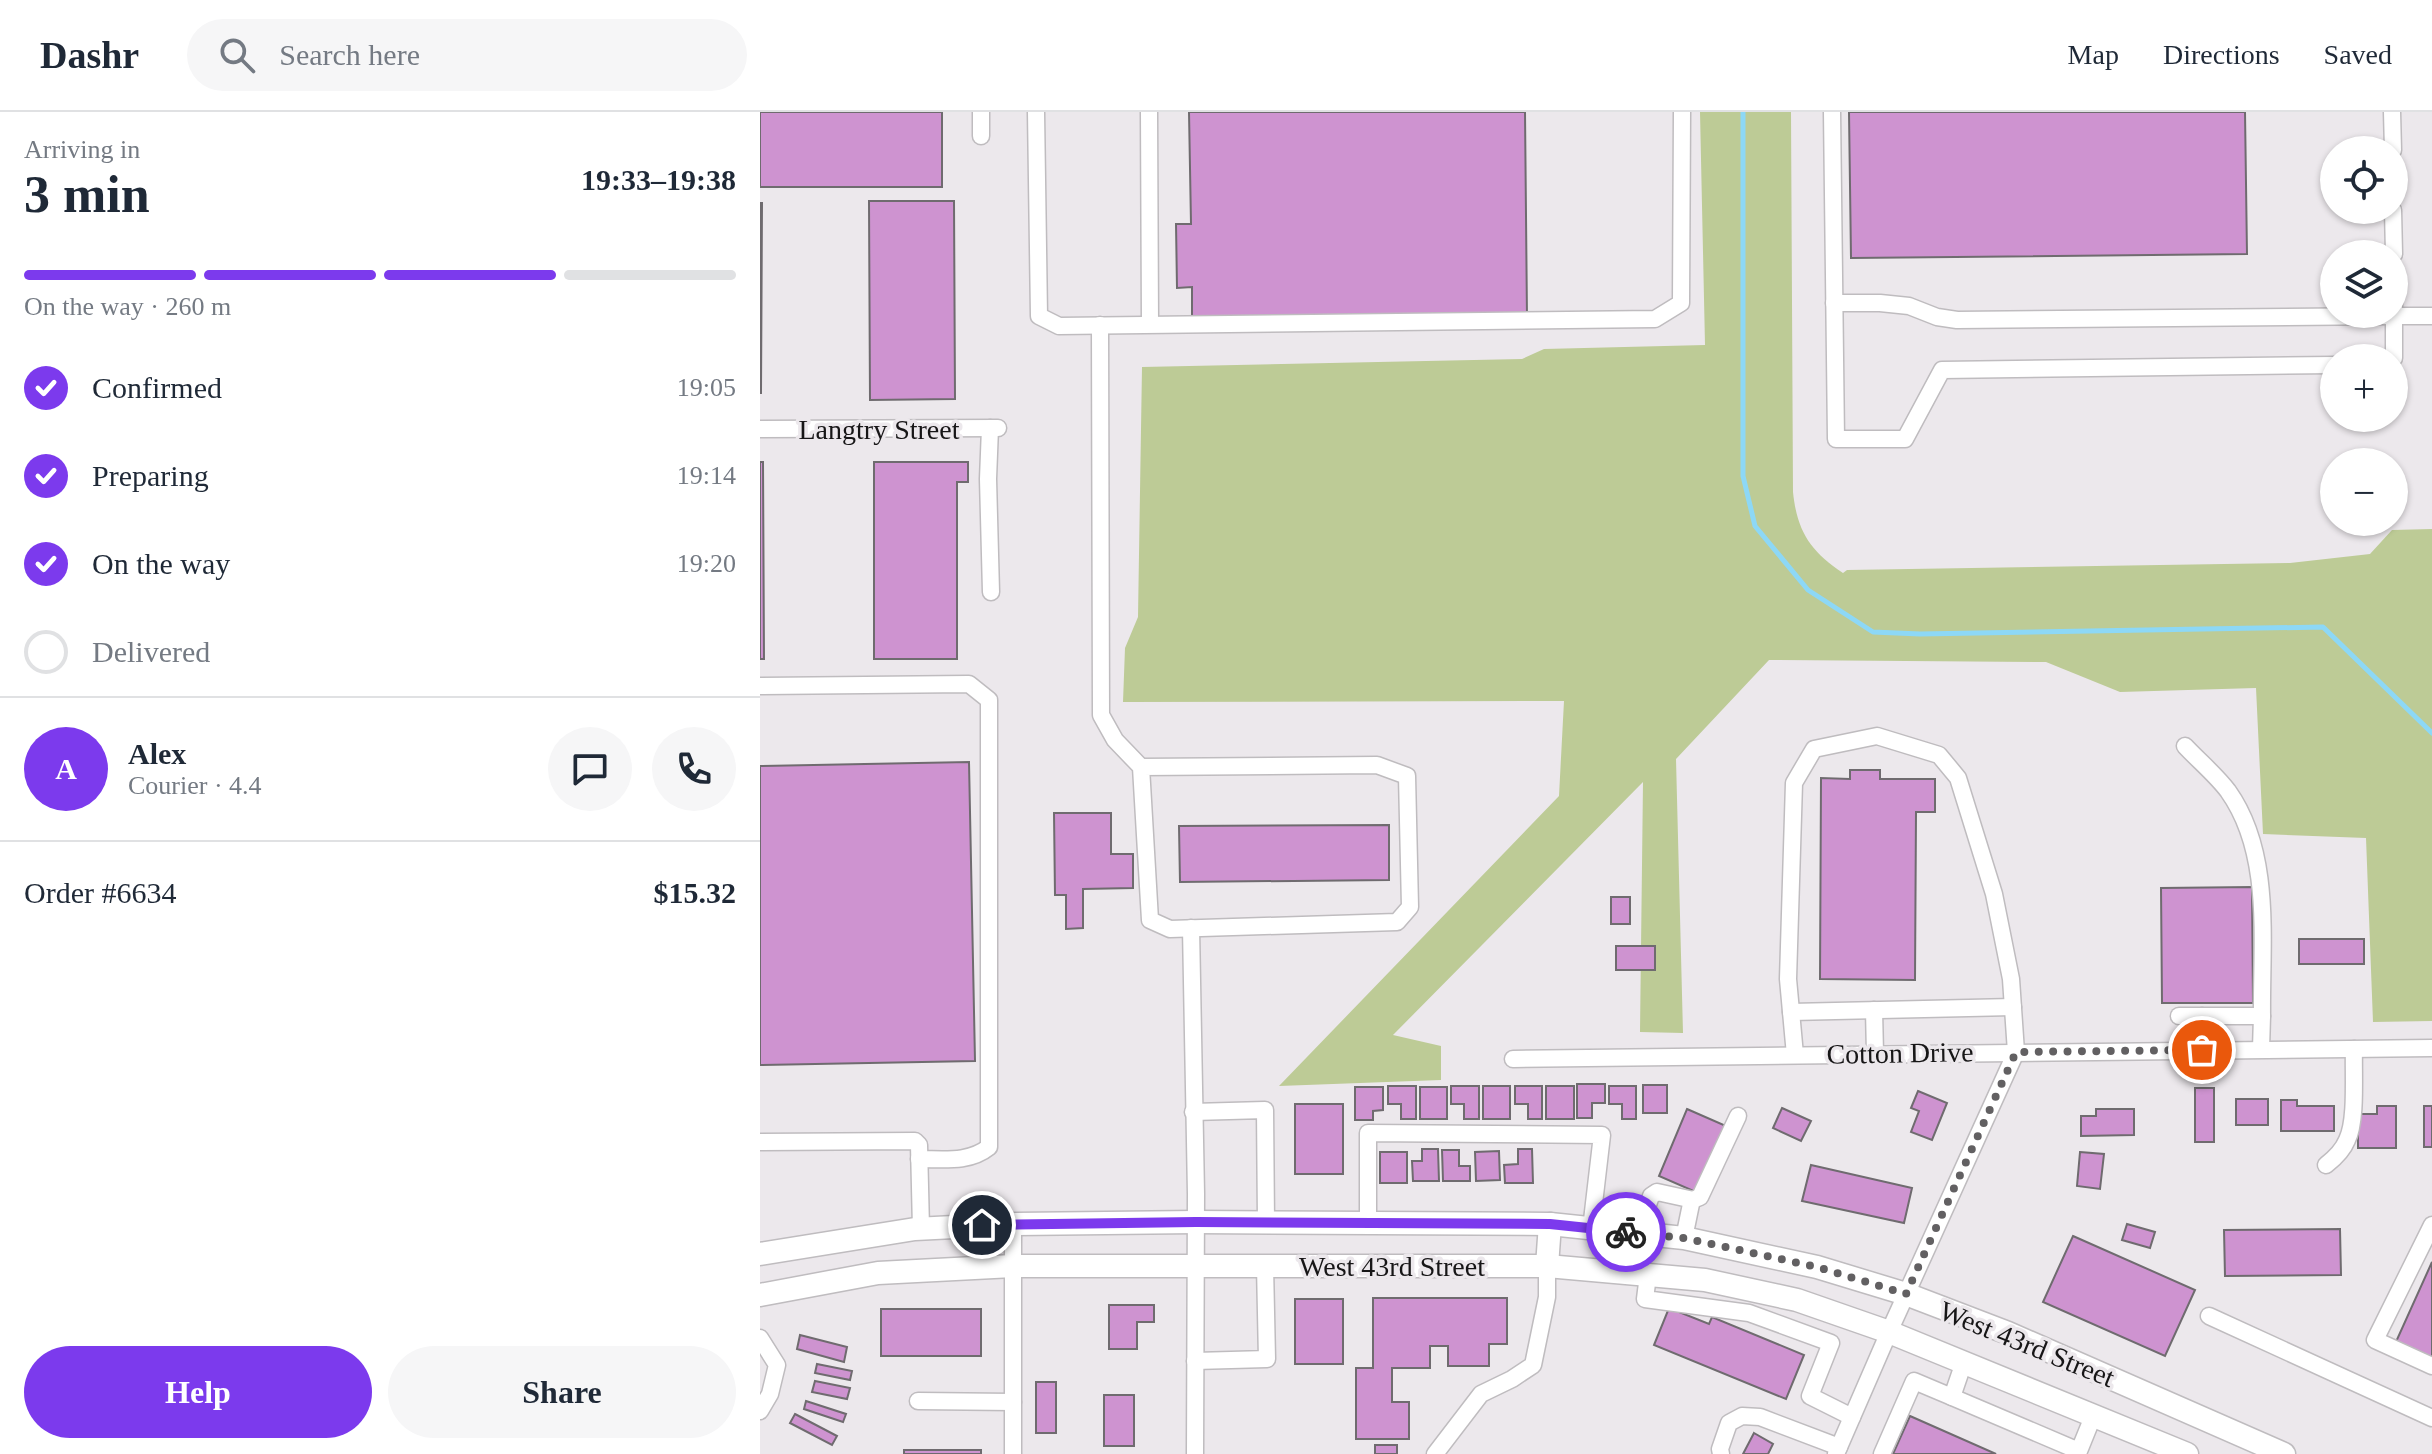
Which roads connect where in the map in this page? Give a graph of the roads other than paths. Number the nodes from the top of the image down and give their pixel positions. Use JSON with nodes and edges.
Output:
{"nodes":[{"id":1,"x":981,"y":112,"type":"edge"},
{"id":2,"x":1036,"y":112,"type":"edge"},
{"id":3,"x":1149,"y":112,"type":"edge"},
{"id":4,"x":1682,"y":112,"type":"edge"},
{"id":5,"x":1832,"y":112,"type":"edge"},
{"id":6,"x":2392,"y":112,"type":"edge"},
{"id":7,"x":981,"y":136,"type":"dead end"},
{"id":8,"x":2393,"y":136,"type":"edge"},
{"id":9,"x":1834,"y":303,"type":"junction"},
{"id":10,"x":2408,"y":316,"type":"edge"},
{"id":11,"x":2432,"y":316,"type":"edge"},
{"id":12,"x":2320,"y":317,"type":"edge"},
{"id":13,"x":1150,"y":324,"type":"junction"},
{"id":14,"x":1100,"y":325,"type":"junction"},
{"id":15,"x":2320,"y":365,"type":"edge"},
{"id":16,"x":760,"y":429,"type":"edge"},
{"id":17,"x":991,"y":592,"type":"dead end"},
{"id":18,"x":760,"y":686,"type":"edge"},
{"id":19,"x":2185,"y":746,"type":"dead end"},
{"id":20,"x":1141,"y":767,"type":"junction"},
{"id":21,"x":1191,"y":928,"type":"junction"},
{"id":22,"x":2013,"y":1007,"type":"junction"},
{"id":23,"x":1874,"y":1010,"type":"junction"},
{"id":24,"x":1791,"y":1012,"type":"junction"},
{"id":25,"x":2179,"y":1016,"type":"dead end"},
{"id":26,"x":2202,"y":1016,"type":"junction"},
{"id":27,"x":2262,"y":1016,"type":"junction"},
{"id":28,"x":2432,"y":1048,"type":"edge"},
{"id":29,"x":2261,"y":1049,"type":"junction"},
{"id":30,"x":2354,"y":1049,"type":"junction"},
{"id":31,"x":2202,"y":1050,"type":"junction"},
{"id":32,"x":2016,"y":1052,"type":"junction"},
{"id":33,"x":1875,"y":1054,"type":"junction"},
{"id":34,"x":1795,"y":1055,"type":"junction"},
{"id":35,"x":1513,"y":1059,"type":"dead end"},
{"id":36,"x":1193,"y":1112,"type":"junction"},
{"id":37,"x":1738,"y":1116,"type":"dead end"},
{"id":38,"x":760,"y":1142,"type":"edge"},
{"id":39,"x":919,"y":1159,"type":"junction"},
{"id":40,"x":2326,"y":1165,"type":"dead end"},
{"id":41,"x":1690,"y":1201,"type":"junction"},
{"id":42,"x":1196,"y":1222,"type":"junction"},
{"id":43,"x":1266,"y":1223,"type":"junction"},
{"id":44,"x":1368,"y":1223,"type":"junction"},
{"id":45,"x":1013,"y":1224,"type":"junction"},
{"id":46,"x":1550,"y":1224,"type":"junction"},
{"id":47,"x":2432,"y":1225,"type":"edge"},
{"id":48,"x":921,"y":1229,"type":"junction"},
{"id":49,"x":1591,"y":1229,"type":"junction"},
{"id":50,"x":1638,"y":1234,"type":"junction"},
{"id":51,"x":1684,"y":1238,"type":"junction"},
{"id":52,"x":760,"y":1254,"type":"edge"},
{"id":53,"x":1013,"y":1266,"type":"junction"},
{"id":54,"x":1195,"y":1266,"type":"junction"},
{"id":55,"x":1265,"y":1266,"type":"junction"},
{"id":56,"x":1547,"y":1266,"type":"junction"},
{"id":57,"x":1648,"y":1275,"type":"junction"},
{"id":58,"x":1906,"y":1294,"type":"junction"},
{"id":59,"x":760,"y":1295,"type":"edge"},
{"id":60,"x":2209,"y":1316,"type":"dead end"},
{"id":61,"x":1889,"y":1332,"type":"junction"},
{"id":62,"x":760,"y":1338,"type":"edge"},
{"id":63,"x":1195,"y":1361,"type":"junction"},
{"id":64,"x":1964,"y":1362,"type":"junction"},
{"id":65,"x":2432,"y":1366,"type":"edge"},
{"id":66,"x":1952,"y":1397,"type":"junction"},
{"id":67,"x":2163,"y":1400,"type":"junction"},
{"id":68,"x":918,"y":1401,"type":"dead end"},
{"id":69,"x":1013,"y":1402,"type":"junction"},
{"id":70,"x":760,"y":1411,"type":"edge"},
{"id":71,"x":2094,"y":1414,"type":"junction"},
{"id":72,"x":1852,"y":1417,"type":"junction"},
{"id":73,"x":2432,"y":1418,"type":"edge"},
{"id":74,"x":2150,"y":1437,"type":"junction"},
{"id":75,"x":1837,"y":1450,"type":"edge"},
{"id":76,"x":1013,"y":1454,"type":"edge"},
{"id":77,"x":1195,"y":1454,"type":"edge"},
{"id":78,"x":1435,"y":1454,"type":"edge"},
{"id":79,"x":1721,"y":1454,"type":"edge"},
{"id":80,"x":1882,"y":1454,"type":"edge"},
{"id":81,"x":2187,"y":1454,"type":"edge"},
{"id":82,"x":2284,"y":1454,"type":"edge"}],
"edges":[{"from":1,"to":7,"type":"street"},
{"from":2,"to":14,"type":"street"},
{"from":3,"to":13,"type":"street"},
{"from":4,"to":13,"type":"street"},
{"from":5,"to":9,"type":"street"},
{"from":6,"to":8,"type":"street"},
{"from":9,"to":12,"type":"street"},
{"from":9,"to":15,"type":"street"},
{"from":10,"to":11,"type":"street"},
{"from":13,"to":14,"type":"street"},
{"from":14,"to":20,"type":"street"},
{"from":16,"to":17,"type":"street","name":"Langtry Street"},
{"from":18,"to":39,"type":"street"},
{"from":19,"to":27,"type":"street"},
{"from":20,"to":21,"type":"street"},
{"from":20,"to":21,"type":"street"},
{"from":21,"to":36,"type":"street"},
{"from":22,"to":23,"type":"street"},
{"from":22,"to":24,"type":"street"},
{"from":22,"to":32,"type":"street"},
{"from":23,"to":24,"type":"street"},
{"from":23,"to":33,"type":"street"},
{"from":24,"to":34,"type":"street"},
{"from":25,"to":26,"type":"street"},
{"from":26,"to":27,"type":"street"},
{"from":26,"to":31,"type":"street"},
{"from":27,"to":29,"type":"street"},
{"from":28,"to":30,"type":"street","name":"Cotton Drive"},
{"from":29,"to":30,"type":"street","name":"Cotton Drive"},
{"from":29,"to":31,"type":"street","name":"Cotton Drive"},
{"from":30,"to":40,"type":"street"},
{"from":31,"to":32,"type":"street","name":"Cotton Drive"},
{"from":32,"to":33,"type":"street","name":"Cotton Drive"},
{"from":32,"to":58,"type":"street"},
{"from":33,"to":34,"type":"street","name":"Cotton Drive"},
{"from":34,"to":35,"type":"street","name":"Cotton Drive"},
{"from":36,"to":42,"type":"street"},
{"from":36,"to":43,"type":"street"},
{"from":37,"to":41,"type":"street"},
{"from":38,"to":39,"type":"street"},
{"from":39,"to":48,"type":"street"},
{"from":41,"to":50,"type":"street"},
{"from":41,"to":51,"type":"street"},
{"from":42,"to":43,"type":"main road","name":"West 43rd Street"},
{"from":42,"to":45,"type":"main road","name":"West 43rd Street"},
{"from":42,"to":54,"type":"street"},
{"from":43,"to":44,"type":"main road","name":"West 43rd Street"},
{"from":44,"to":46,"type":"main road","name":"West 43rd Street"},
{"from":44,"to":49,"type":"street"},
{"from":45,"to":48,"type":"main road","name":"West 43rd Street"},
{"from":45,"to":53,"type":"street"},
{"from":46,"to":49,"type":"main road","name":"West 43rd Street"},
{"from":46,"to":56,"type":"main road"},
{"from":47,"to":65,"type":"street"},
{"from":48,"to":52,"type":"main road","name":"West 43rd Street"},
{"from":49,"to":50,"type":"main road","name":"West 43rd Street"},
{"from":50,"to":51,"type":"main road","name":"West 43rd Street"},
{"from":51,"to":58,"type":"main road","name":"West 43rd Street"},
{"from":53,"to":54,"type":"main road","name":"West 43rd Street"},
{"from":53,"to":59,"type":"main road","name":"West 43rd Street"},
{"from":53,"to":69,"type":"street"},
{"from":54,"to":55,"type":"main road","name":"West 43rd Street"},
{"from":54,"to":63,"type":"street"},
{"from":55,"to":56,"type":"main road","name":"West 43rd Street"},
{"from":55,"to":63,"type":"street"},
{"from":56,"to":57,"type":"main road","name":"West 43rd Street"},
{"from":56,"to":78,"type":"street"},
{"from":57,"to":61,"type":"main road","name":"West 43rd Street"},
{"from":57,"to":72,"type":"street"},
{"from":58,"to":61,"type":"street"},
{"from":58,"to":67,"type":"main road","name":"West 43rd Street"},
{"from":60,"to":73,"type":"street"},
{"from":61,"to":64,"type":"main road","name":"West 43rd Street"},
{"from":61,"to":72,"type":"street"},
{"from":62,"to":70,"type":"street"},
{"from":63,"to":77,"type":"street"},
{"from":64,"to":66,"type":"street"},
{"from":64,"to":71,"type":"main road","name":"West 43rd Street"},
{"from":66,"to":71,"type":"street"},
{"from":66,"to":80,"type":"street"},
{"from":67,"to":74,"type":"main road"},
{"from":67,"to":82,"type":"main road","name":"West 43rd Street"},
{"from":68,"to":69,"type":"street"},
{"from":69,"to":76,"type":"street"},
{"from":71,"to":74,"type":"main road","name":"West 43rd Street"},
{"from":72,"to":75,"type":"street"},
{"from":74,"to":81,"type":"main road","name":"West 43rd Street"},
{"from":75,"to":79,"type":"street"}]}
